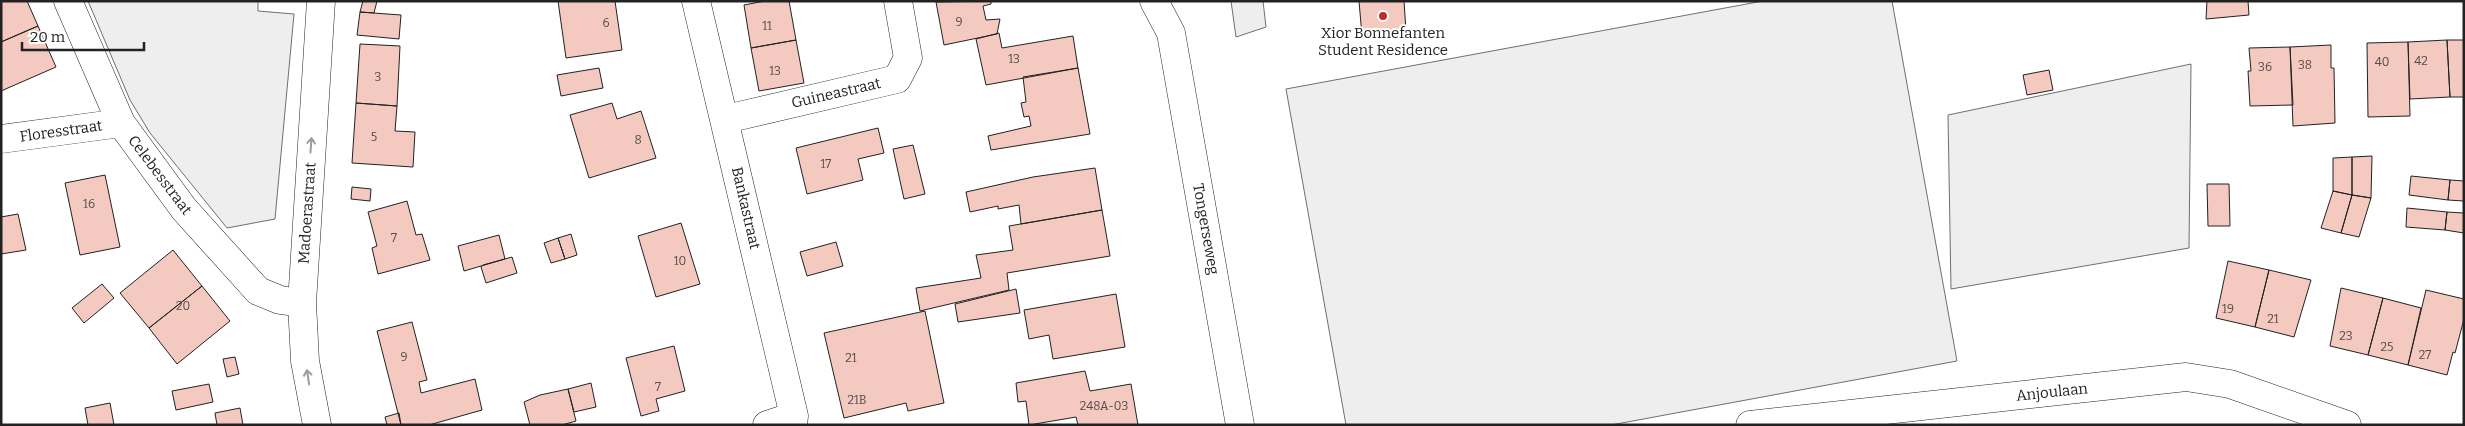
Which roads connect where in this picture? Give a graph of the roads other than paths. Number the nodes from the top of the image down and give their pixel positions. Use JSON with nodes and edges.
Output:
{"nodes":[{"id":1,"x":68,"y":1,"type":"edge"},
{"id":2,"x":321,"y":1,"type":"edge"},
{"id":3,"x":696,"y":1,"type":"edge"},
{"id":4,"x":898,"y":1,"type":"edge"},
{"id":5,"x":1154,"y":1,"type":"edge"},
{"id":6,"x":1176,"y":1,"type":"edge"},
{"id":7,"x":1171,"y":33,"type":"junction"},
{"id":8,"x":726,"y":119,"type":"junction"},
{"id":9,"x":121,"y":123,"type":"junction"},
{"id":10,"x":1,"y":139,"type":"edge"},
{"id":11,"x":302,"y":303,"type":"junction"},
{"id":12,"x":794,"y":420,"type":"edge"},
{"id":13,"x":317,"y":425,"type":"edge"},
{"id":14,"x":767,"y":425,"type":"edge"},
{"id":15,"x":1240,"y":425,"type":"edge"},
{"id":16,"x":1750,"y":425,"type":"edge"},
{"id":17,"x":2347,"y":425,"type":"edge"}],
"edges":[{"from":1,"to":9,"type":"street","name":"Celebesstraat"},
{"from":11,"to":2,"type":"street","name":"Madoerastraat","one_way":true},
{"from":3,"to":8,"type":"street","name":"Bankastraat"},
{"from":4,"to":8,"type":"street","name":"Guineastraat"},
{"from":5,"to":7,"type":"street","name":"Tongerseweg"},
{"from":6,"to":7,"type":"street","name":"Tongerseweg"},
{"from":7,"to":15,"type":"street","name":"Tongerseweg"},
{"from":8,"to":12,"type":"street","name":"Bankastraat"},
{"from":9,"to":10,"type":"street","name":"Floresstraat"},
{"from":9,"to":11,"type":"street","name":"Celebesstraat"},
{"from":13,"to":11,"type":"street","name":"Madoerastraat","one_way":true},
{"from":12,"to":14,"type":"street"},
{"from":16,"to":17,"type":"street","name":"Anjoulaan"}]}
